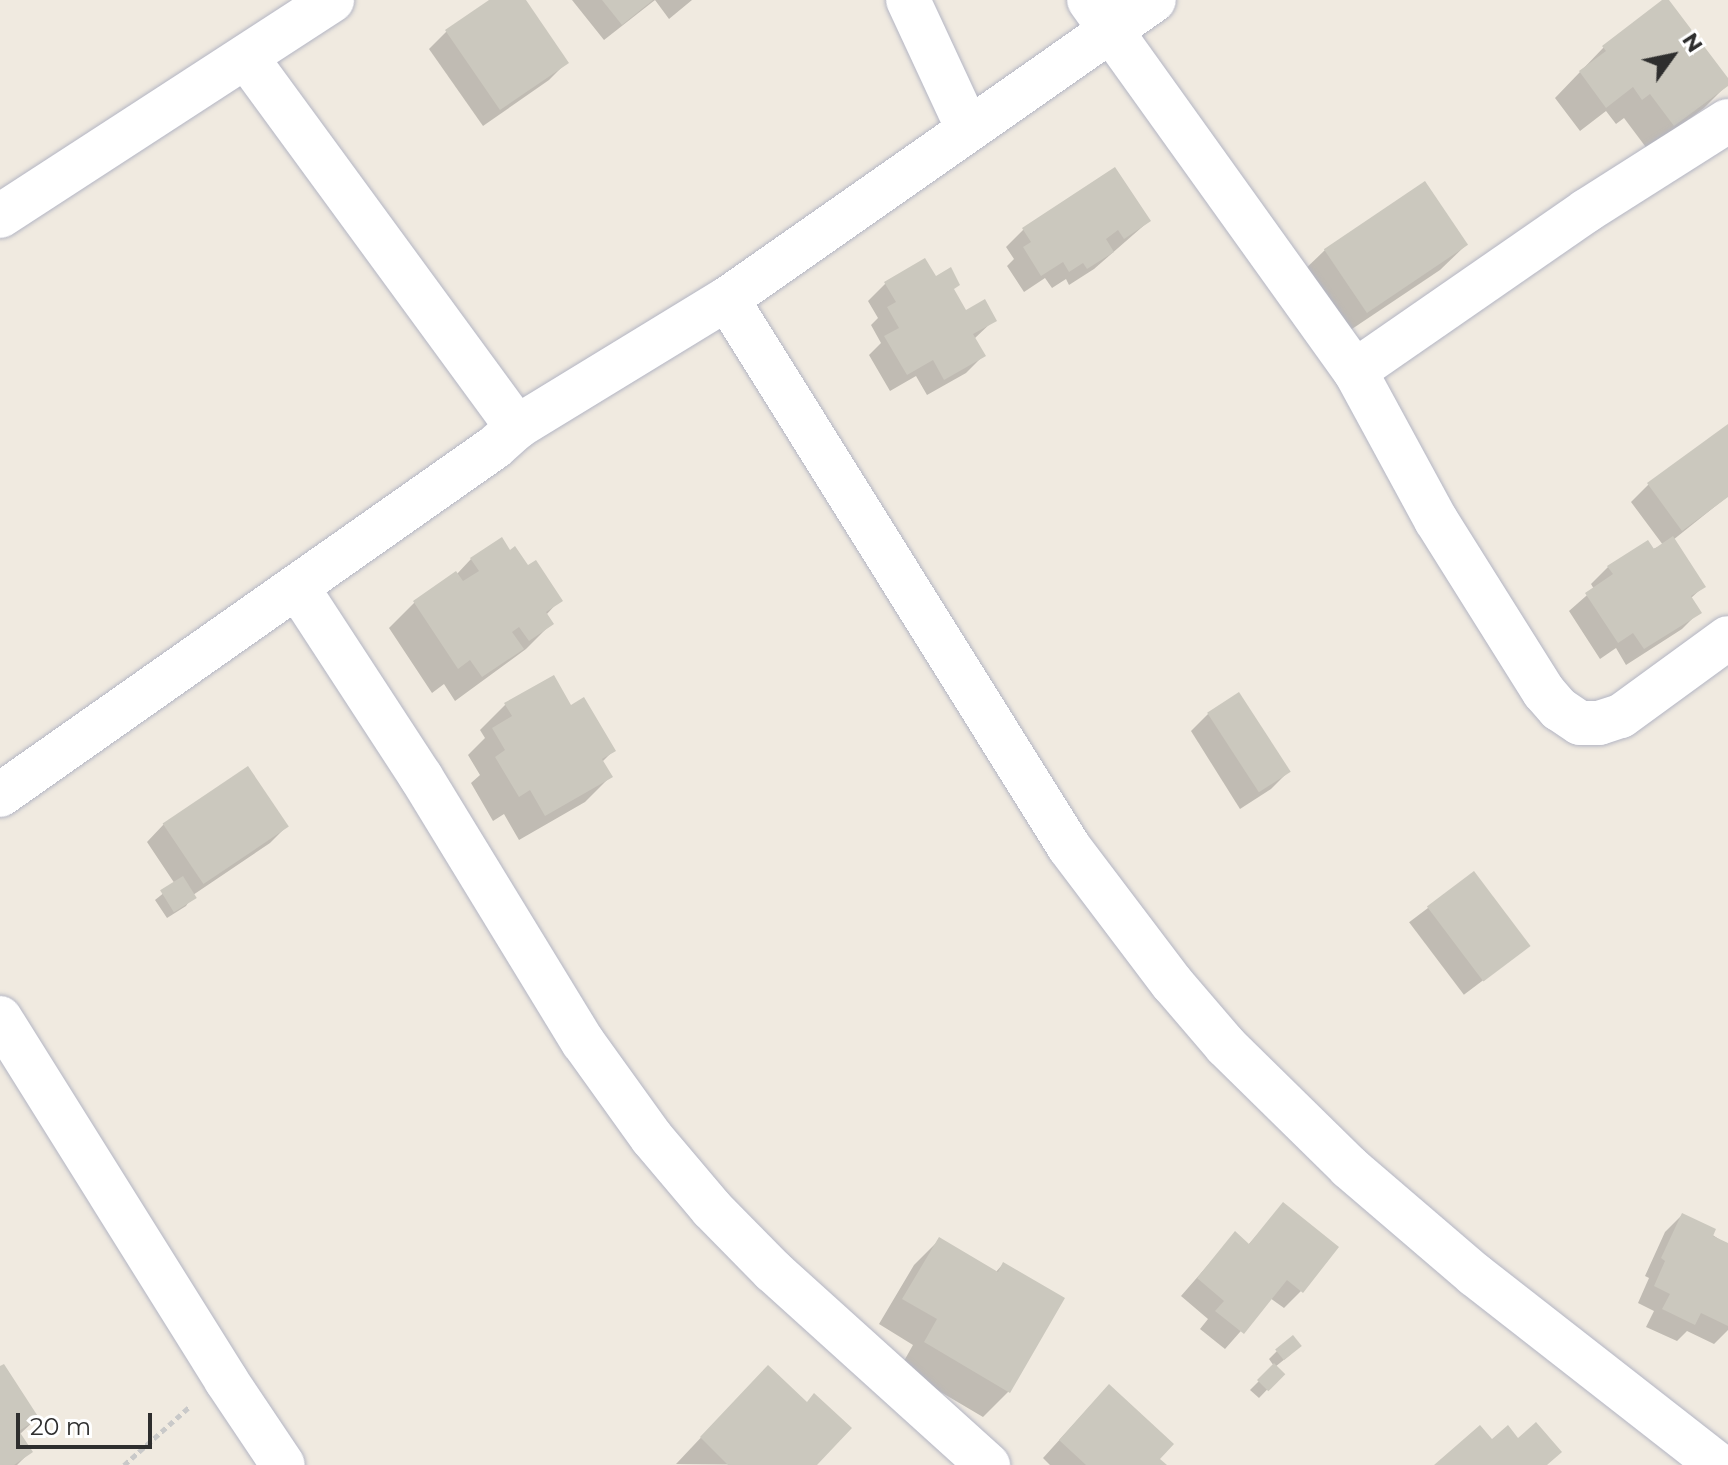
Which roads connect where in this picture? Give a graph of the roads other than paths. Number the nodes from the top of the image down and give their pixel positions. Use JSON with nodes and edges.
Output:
{"nodes":[{"id":1,"x":332,"y":0,"type":"edge"},
{"id":2,"x":908,"y":0,"type":"edge"},
{"id":3,"x":1154,"y":0,"type":"edge"},
{"id":4,"x":1098,"y":15,"type":"edge"},
{"id":5,"x":246,"y":57,"type":"junction"},
{"id":6,"x":1728,"y":121,"type":"edge"},
{"id":7,"x":968,"y":129,"type":"junction"},
{"id":8,"x":0,"y":216,"type":"edge"},
{"id":9,"x":727,"y":299,"type":"junction"},
{"id":10,"x":1355,"y":371,"type":"junction"},
{"id":11,"x":517,"y":427,"type":"junction"},
{"id":12,"x":297,"y":587,"type":"junction"},
{"id":13,"x":1728,"y":638,"type":"edge"},
{"id":14,"x":0,"y":795,"type":"edge"},
{"id":15,"x":0,"y":1018,"type":"edge"},
{"id":16,"x":283,"y":1465,"type":"edge"},
{"id":17,"x":988,"y":1465,"type":"edge"},
{"id":18,"x":1718,"y":1465,"type":"edge"}],
"edges":[{"from":1,"to":5,"type":"street"},
{"from":2,"to":7,"type":"street"},
{"from":3,"to":4,"type":"street"},
{"from":4,"to":7,"type":"street"},
{"from":4,"to":10,"type":"street"},
{"from":5,"to":8,"type":"street"},
{"from":5,"to":11,"type":"street"},
{"from":6,"to":10,"type":"street"},
{"from":7,"to":9,"type":"street"},
{"from":9,"to":11,"type":"street"},
{"from":9,"to":18,"type":"street"},
{"from":10,"to":13,"type":"street"},
{"from":11,"to":12,"type":"street"},
{"from":12,"to":14,"type":"street"},
{"from":12,"to":17,"type":"street"},
{"from":15,"to":16,"type":"street"}]}
